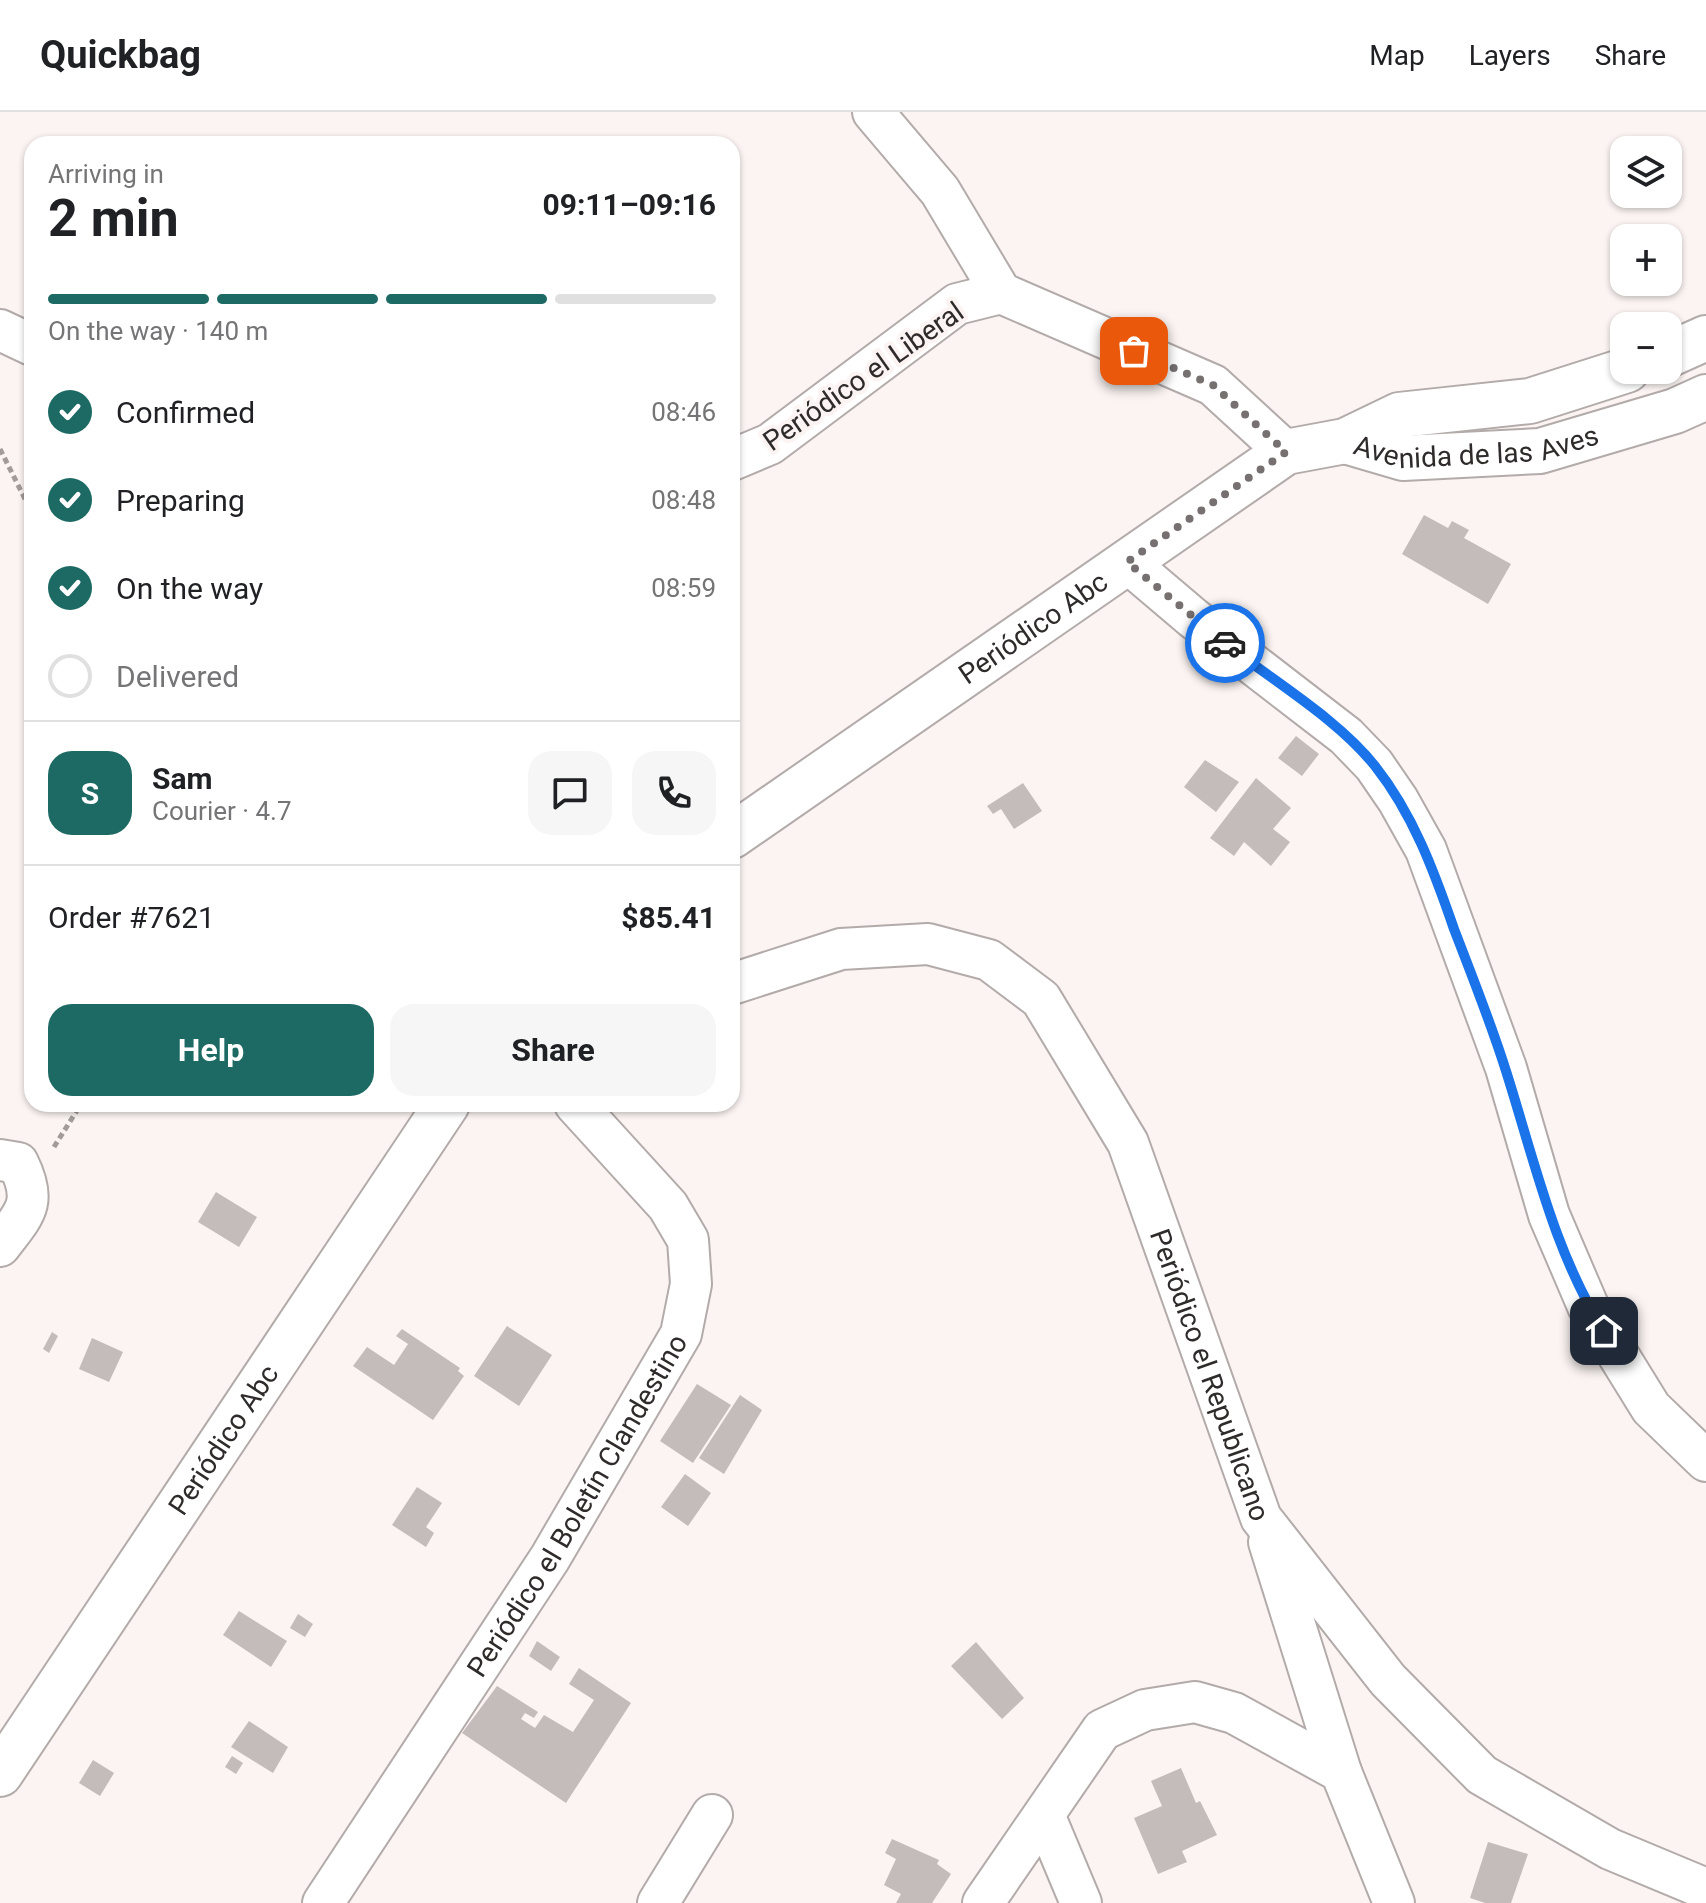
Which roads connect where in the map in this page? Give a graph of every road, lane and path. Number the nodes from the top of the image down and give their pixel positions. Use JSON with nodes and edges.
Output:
{"nodes":[{"id":1,"x":873,"y":112,"type":"edge"},
{"id":2,"x":1001,"y":293,"type":"junction"},
{"id":3,"x":0,"y":330,"type":"edge"},
{"id":4,"x":1706,"y":338,"type":"edge"},
{"id":5,"x":24,"y":341,"type":"edge"},
{"id":6,"x":1682,"y":349,"type":"edge"},
{"id":7,"x":1610,"y":375,"type":"edge"},
{"id":8,"x":1706,"y":397,"type":"edge"},
{"id":9,"x":1345,"y":441,"type":"junction"},
{"id":10,"x":0,"y":449,"type":"edge"},
{"id":11,"x":1286,"y":452,"type":"junction"},
{"id":12,"x":740,"y":457,"type":"edge"},
{"id":13,"x":24,"y":497,"type":"edge"},
{"id":14,"x":1127,"y":562,"type":"junction"},
{"id":15,"x":740,"y":830,"type":"edge"},
{"id":16,"x":740,"y":981,"type":"edge"},
{"id":17,"x":442,"y":1112,"type":"edge"},
{"id":18,"x":582,"y":1112,"type":"edge"},
{"id":19,"x":0,"y":1160,"type":"edge"},
{"id":20,"x":0,"y":1246,"type":"edge"},
{"id":21,"x":1706,"y":1461,"type":"edge"},
{"id":22,"x":1261,"y":1518,"type":"junction"},
{"id":23,"x":1341,"y":1772,"type":"junction"},
{"id":24,"x":0,"y":1774,"type":"edge"},
{"id":25,"x":712,"y":1815,"type":"dead end"},
{"id":26,"x":1045,"y":1817,"type":"junction"},
{"id":27,"x":1706,"y":1889,"type":"edge"},
{"id":28,"x":323,"y":1903,"type":"edge"},
{"id":29,"x":658,"y":1903,"type":"edge"},
{"id":30,"x":983,"y":1903,"type":"edge"},
{"id":31,"x":1081,"y":1903,"type":"edge"},
{"id":32,"x":1394,"y":1903,"type":"edge"}],
"edges":[{"from":1,"to":2,"type":"street"},
{"from":2,"to":11,"type":"street"},
{"from":2,"to":12,"type":"street","name":"Periódico el Liberal"},
{"from":3,"to":5,"type":"street"},
{"from":4,"to":6,"type":"street"},
{"from":7,"to":9,"type":"street","name":"Avenida de las Aves"},
{"from":8,"to":9,"type":"street","name":"Avenida de las Aves"},
{"from":9,"to":11,"type":"street","name":"Periódico Abc"},
{"from":10,"to":13,"type":"path"},
{"from":11,"to":14,"type":"street","name":"Periódico Abc"},
{"from":14,"to":15,"type":"street","name":"Periódico Abc"},
{"from":14,"to":21,"type":"street"},
{"from":16,"to":22,"type":"street","name":"Periódico el Republicano"},
{"from":17,"to":24,"type":"street","name":"Periódico Abc"},
{"from":18,"to":28,"type":"street","name":"Periódico el Boletín Clandestino"},
{"from":19,"to":20,"type":"street"},
{"from":22,"to":23,"type":"street"},
{"from":22,"to":27,"type":"street","name":"Periódico el Republicano"},
{"from":23,"to":26,"type":"street"},
{"from":23,"to":32,"type":"street"},
{"from":25,"to":29,"type":"street"},
{"from":26,"to":30,"type":"street"},
{"from":26,"to":31,"type":"street"}]}
